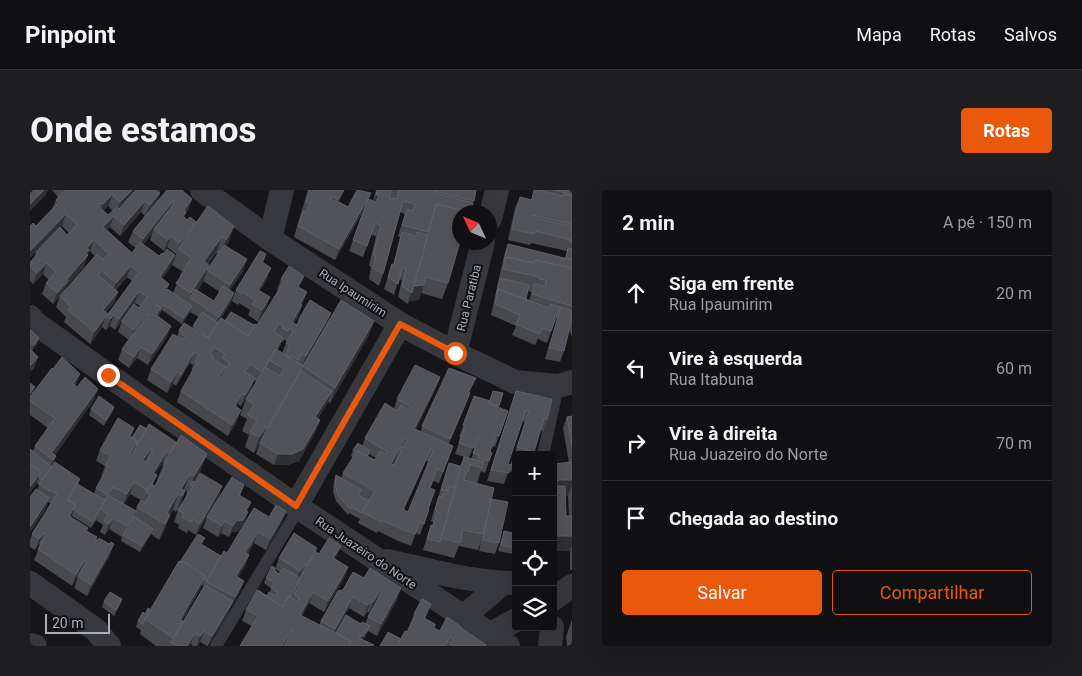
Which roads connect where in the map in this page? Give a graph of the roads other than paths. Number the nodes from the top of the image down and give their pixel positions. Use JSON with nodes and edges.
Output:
{"nodes":[{"id":1,"x":202,"y":190,"type":"edge"},
{"id":2,"x":282,"y":190,"type":"edge"},
{"id":3,"x":497,"y":190,"type":"edge"},
{"id":4,"x":493,"y":205,"type":"edge"},
{"id":5,"x":270,"y":239,"type":"junction"},
{"id":6,"x":482,"y":250,"type":"edge"},
{"id":7,"x":30,"y":317,"type":"edge"},
{"id":8,"x":400,"y":324,"type":"junction"},
{"id":9,"x":455,"y":353,"type":"junction"},
{"id":10,"x":565,"y":384,"type":"edge"},
{"id":11,"x":544,"y":451,"type":"edge"},
{"id":12,"x":297,"y":507,"type":"junction"},
{"id":13,"x":373,"y":558,"type":"junction"},
{"id":14,"x":512,"y":582,"type":"edge"},
{"id":15,"x":30,"y":583,"type":"edge"},
{"id":16,"x":463,"y":617,"type":"junction"},
{"id":17,"x":512,"y":625,"type":"edge"},
{"id":18,"x":552,"y":631,"type":"edge"},
{"id":19,"x":499,"y":640,"type":"edge"},
{"id":20,"x":30,"y":644,"type":"edge"},
{"id":21,"x":35,"y":646,"type":"edge"},
{"id":22,"x":109,"y":646,"type":"edge"},
{"id":23,"x":216,"y":646,"type":"edge"},
{"id":24,"x":550,"y":646,"type":"edge"}],
"edges":[{"from":1,"to":5,"type":"street","name":"Rua Ipaumirim"},
{"from":2,"to":5,"type":"street"},
{"from":3,"to":4,"type":"street"},
{"from":5,"to":8,"type":"street","name":"Rua Ipaumirim"},
{"from":6,"to":9,"type":"street","name":"Rua Paratiba"},
{"from":7,"to":12,"type":"street","name":"Rua Juazeiro do Norte"},
{"from":8,"to":9,"type":"street","name":"Rua Ipaumirim"},
{"from":8,"to":12,"type":"street"},
{"from":9,"to":10,"type":"street","name":"Rua Ipaumirim"},
{"from":10,"to":11,"type":"lane"},
{"from":12,"to":13,"type":"street","name":"Rua Juazeiro do Norte"},
{"from":12,"to":23,"type":"lane"},
{"from":13,"to":14,"type":"street"},
{"from":13,"to":16,"type":"street","name":"Rua Juazeiro do Norte"},
{"from":14,"to":16,"type":"street"},
{"from":15,"to":22,"type":"street"},
{"from":16,"to":19,"type":"street","name":"Rua Juazeiro do Norte"},
{"from":17,"to":19,"type":"street"},
{"from":18,"to":24,"type":"street"},
{"from":20,"to":21,"type":"street"}]}
